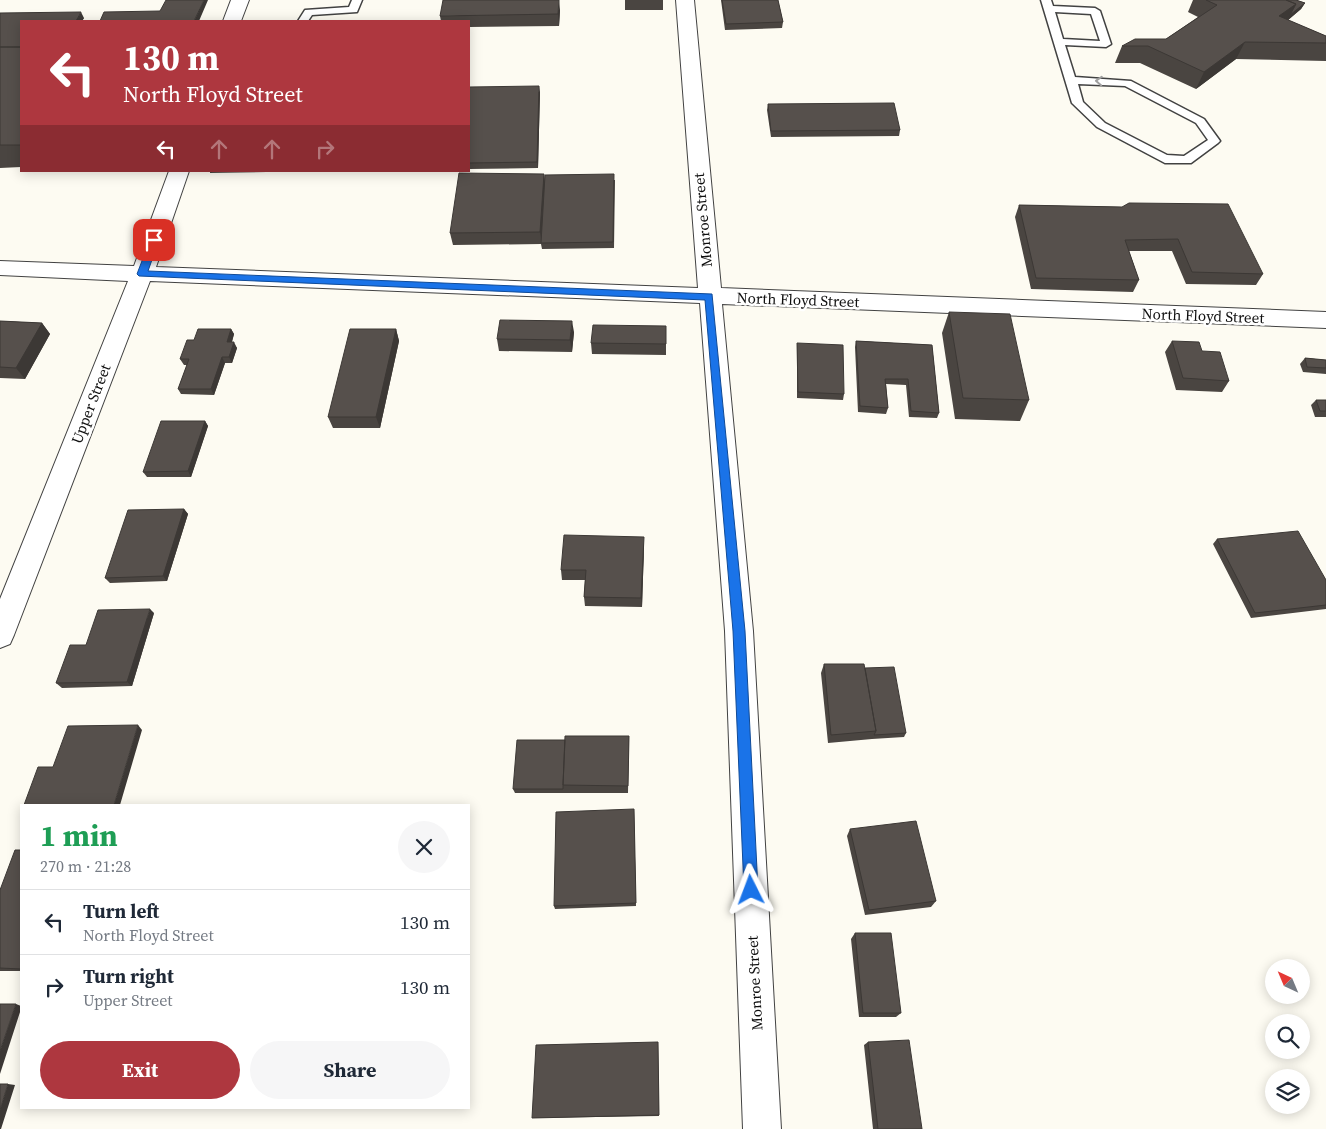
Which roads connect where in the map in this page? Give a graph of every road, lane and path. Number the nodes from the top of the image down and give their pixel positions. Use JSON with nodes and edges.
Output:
{"nodes":[{"id":1,"x":240,"y":0,"type":"edge"},
{"id":2,"x":357,"y":0,"type":"edge"},
{"id":3,"x":685,"y":0,"type":"edge"},
{"id":4,"x":1048,"y":5,"type":"edge"},
{"id":5,"x":232,"y":20,"type":"edge"},
{"id":6,"x":304,"y":20,"type":"edge"},
{"id":7,"x":1059,"y":42,"type":"junction"},
{"id":8,"x":1071,"y":80,"type":"junction"},
{"id":9,"x":179,"y":172,"type":"edge"},
{"id":10,"x":0,"y":268,"type":"edge"},
{"id":11,"x":142,"y":274,"type":"junction"},
{"id":12,"x":709,"y":297,"type":"junction"},
{"id":13,"x":1326,"y":320,"type":"edge"},
{"id":14,"x":0,"y":635,"type":"edge"},
{"id":15,"x":762,"y":1129,"type":"edge"}],
"edges":[{"from":1,"to":5,"type":"street"},
{"from":2,"to":6,"type":"lane"},
{"from":3,"to":12,"type":"street","name":"Monroe Street"},
{"from":4,"to":7,"type":"lane"},
{"from":4,"to":7,"type":"lane"},
{"from":7,"to":8,"type":"lane"},
{"from":8,"to":8,"type":"lane","one_way":true},
{"from":9,"to":11,"type":"street","name":"Upper Street"},
{"from":10,"to":11,"type":"street","name":"North Floyd Street"},
{"from":11,"to":12,"type":"street","name":"North Floyd Street"},
{"from":11,"to":14,"type":"street","name":"Upper Street"},
{"from":12,"to":13,"type":"street","name":"North Floyd Street"},
{"from":12,"to":15,"type":"street","name":"Monroe Street"}]}
